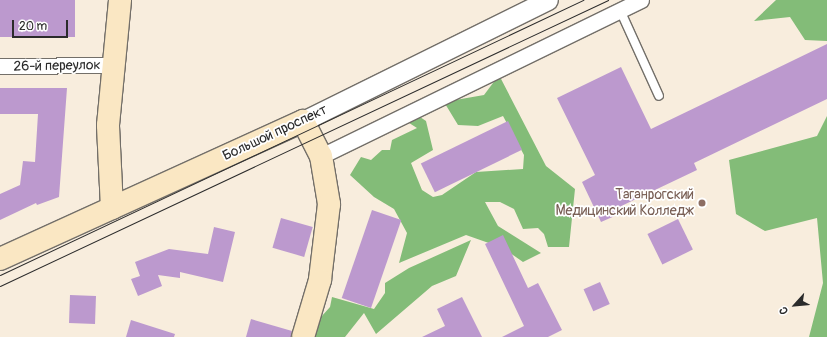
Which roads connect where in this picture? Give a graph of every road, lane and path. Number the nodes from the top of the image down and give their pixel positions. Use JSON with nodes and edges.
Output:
{"nodes":[{"id":1,"x":120,"y":0,"type":"edge"},
{"id":2,"x":548,"y":0,"type":"edge"},
{"id":3,"x":641,"y":0,"type":"edge"},
{"id":4,"x":620,"y":10,"type":"junction"},
{"id":5,"x":114,"y":65,"type":"junction"},
{"id":6,"x":0,"y":66,"type":"edge"},
{"id":7,"x":659,"y":96,"type":"dead end"},
{"id":8,"x":303,"y":121,"type":"junction"},
{"id":9,"x":321,"y":156,"type":"junction"},
{"id":10,"x":112,"y":208,"type":"junction"},
{"id":11,"x":0,"y":260,"type":"edge"},
{"id":12,"x":303,"y":337,"type":"edge"}],
"edges":[{"from":1,"to":5,"type":"main road"},
{"from":2,"to":8,"type":"street","name":"Большой проспект"},
{"from":3,"to":4,"type":"street"},
{"from":4,"to":7,"type":"lane"},
{"from":4,"to":9,"type":"street"},
{"from":5,"to":6,"type":"street","name":"26-й переулок"},
{"from":5,"to":10,"type":"main road"},
{"from":8,"to":9,"type":"main road"},
{"from":8,"to":10,"type":"main road","name":"Большой проспект"},
{"from":9,"to":12,"type":"main road"},
{"from":10,"to":11,"type":"main road","name":"Большой проспект"}]}
